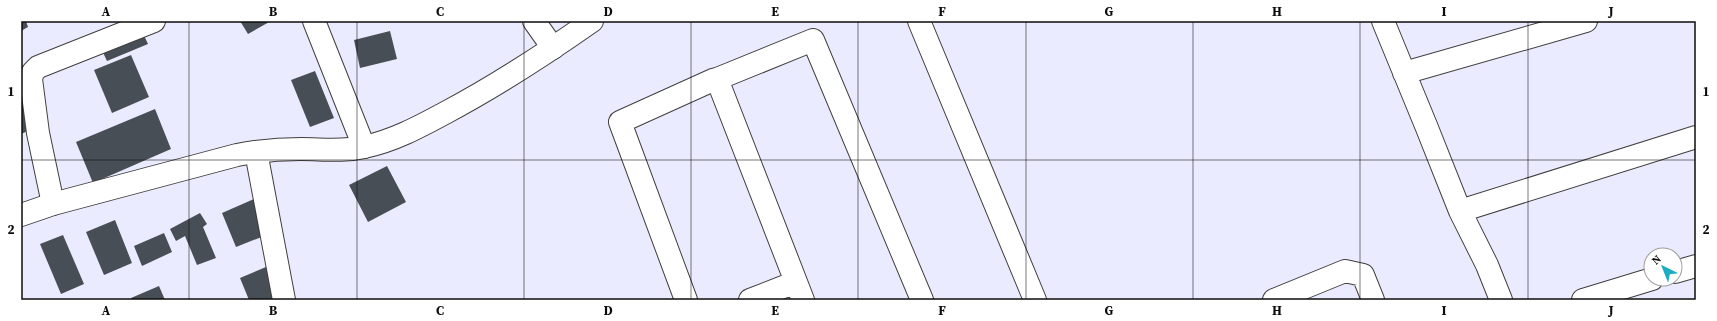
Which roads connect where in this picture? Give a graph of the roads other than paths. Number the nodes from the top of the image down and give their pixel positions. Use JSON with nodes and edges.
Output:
{"nodes":[{"id":1,"x":154,"y":21,"type":"edge"},
{"id":2,"x":314,"y":21,"type":"edge"},
{"id":3,"x":534,"y":21,"type":"edge"},
{"id":4,"x":592,"y":21,"type":"edge"},
{"id":5,"x":919,"y":21,"type":"edge"},
{"id":6,"x":1382,"y":21,"type":"edge"},
{"id":7,"x":1586,"y":21,"type":"edge"},
{"id":8,"x":113,"y":29,"type":"edge"},
{"id":9,"x":552,"y":48,"type":"junction"},
{"id":10,"x":1404,"y":73,"type":"junction"},
{"id":11,"x":717,"y":79,"type":"junction"},
{"id":12,"x":1696,"y":136,"type":"edge"},
{"id":13,"x":364,"y":147,"type":"junction"},
{"id":14,"x":256,"y":152,"type":"junction"},
{"id":15,"x":53,"y":204,"type":"junction"},
{"id":16,"x":1460,"y":212,"type":"junction"},
{"id":17,"x":21,"y":215,"type":"edge"},
{"id":18,"x":1696,"y":266,"type":"edge"},
{"id":19,"x":1683,"y":270,"type":"edge"},
{"id":20,"x":1643,"y":282,"type":"edge"},
{"id":21,"x":800,"y":291,"type":"edge"},
{"id":22,"x":284,"y":300,"type":"edge"},
{"id":23,"x":686,"y":300,"type":"edge"},
{"id":24,"x":750,"y":300,"type":"edge"},
{"id":25,"x":922,"y":300,"type":"edge"},
{"id":26,"x":1035,"y":300,"type":"edge"},
{"id":27,"x":1274,"y":300,"type":"edge"},
{"id":28,"x":1373,"y":300,"type":"edge"},
{"id":29,"x":1501,"y":300,"type":"edge"},
{"id":30,"x":1582,"y":300,"type":"edge"}],
"edges":[{"from":1,"to":8,"type":"street"},
{"from":2,"to":13,"type":"street"},
{"from":3,"to":9,"type":"street"},
{"from":4,"to":9,"type":"street"},
{"from":5,"to":26,"type":"street"},
{"from":6,"to":10,"type":"street"},
{"from":7,"to":10,"type":"street"},
{"from":8,"to":15,"type":"street"},
{"from":9,"to":13,"type":"street"},
{"from":10,"to":16,"type":"street"},
{"from":11,"to":21,"type":"street"},
{"from":11,"to":23,"type":"street"},
{"from":11,"to":25,"type":"street"},
{"from":12,"to":16,"type":"street"},
{"from":13,"to":14,"type":"street"},
{"from":14,"to":15,"type":"street"},
{"from":14,"to":22,"type":"street"},
{"from":15,"to":17,"type":"street"},
{"from":16,"to":29,"type":"street"},
{"from":18,"to":19,"type":"street"},
{"from":20,"to":30,"type":"street"},
{"from":21,"to":24,"type":"street"},
{"from":27,"to":28,"type":"street"}]}
